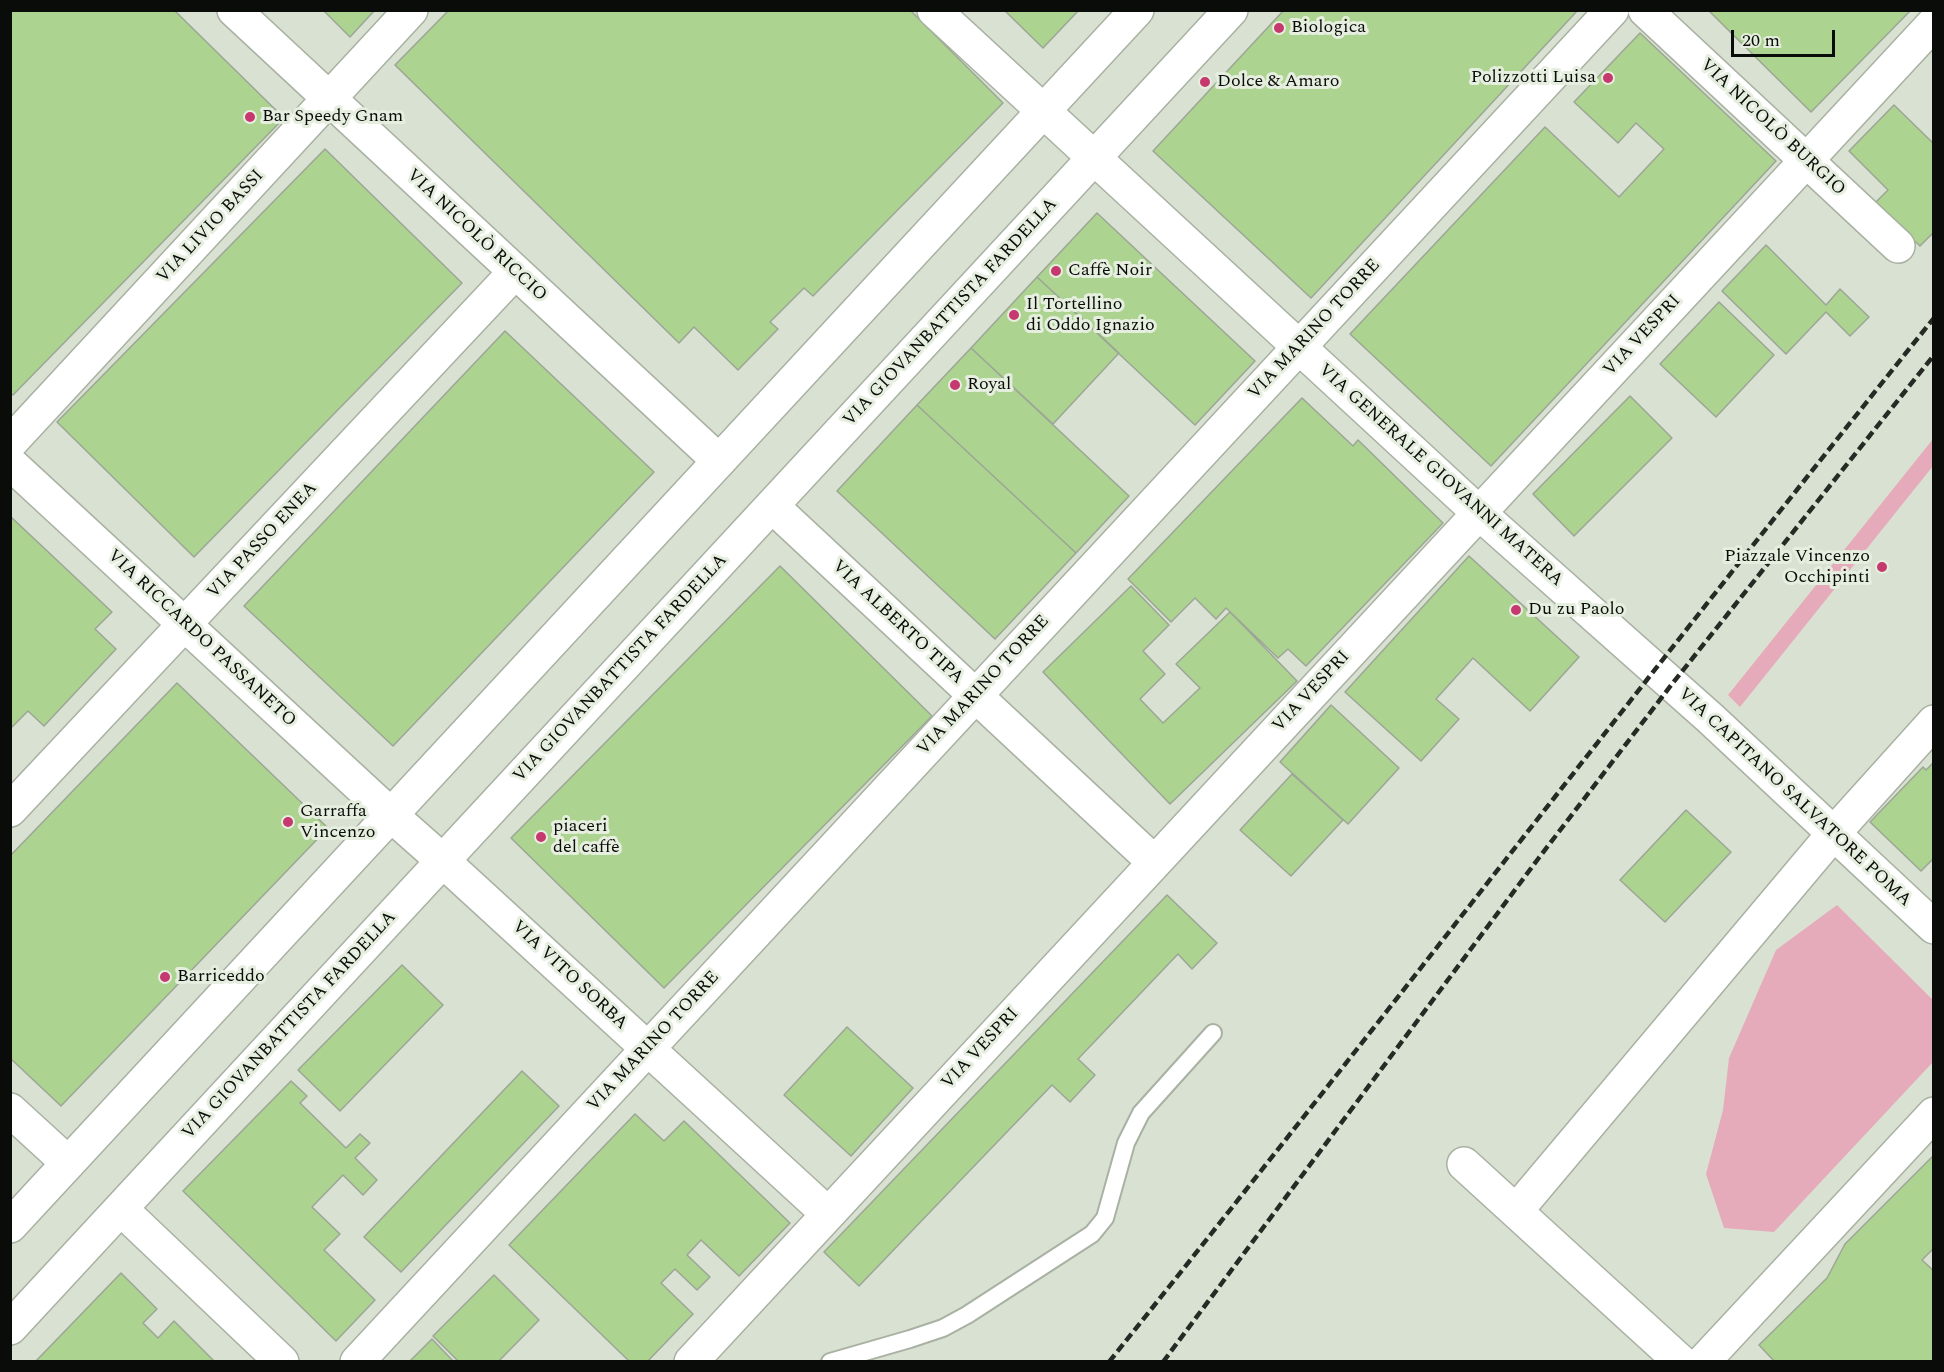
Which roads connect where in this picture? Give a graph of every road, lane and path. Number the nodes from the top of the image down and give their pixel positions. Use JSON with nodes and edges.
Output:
{"nodes":[{"id":1,"x":234,"y":10,"type":"edge"},
{"id":2,"x":411,"y":10,"type":"edge"},
{"id":3,"x":934,"y":10,"type":"edge"},
{"id":4,"x":1137,"y":10,"type":"edge"},
{"id":5,"x":1231,"y":10,"type":"edge"},
{"id":6,"x":1612,"y":10,"type":"edge"},
{"id":7,"x":1645,"y":10,"type":"edge"},
{"id":8,"x":1934,"y":23,"type":"edge"},
{"id":9,"x":329,"y":99,"type":"junction"},
{"id":10,"x":1043,"y":111,"type":"junction"},
{"id":11,"x":1094,"y":159,"type":"junction"},
{"id":12,"x":1806,"y":161,"type":"junction"},
{"id":13,"x":1898,"y":246,"type":"dead end"},
{"id":14,"x":515,"y":272,"type":"junction"},
{"id":15,"x":1299,"y":347,"type":"junction"},
{"id":16,"x":10,"y":443,"type":"edge"},
{"id":17,"x":719,"y":461,"type":"junction"},
{"id":18,"x":10,"y":463,"type":"edge"},
{"id":19,"x":772,"y":506,"type":"junction"},
{"id":20,"x":1479,"y":513,"type":"junction"},
{"id":21,"x":185,"y":624,"type":"junction"},
{"id":22,"x":1654,"y":669,"type":"joint"},
{"id":23,"x":975,"y":696,"type":"junction"},
{"id":24,"x":1934,"y":722,"type":"edge"},
{"id":25,"x":10,"y":810,"type":"edge"},
{"id":26,"x":391,"y":815,"type":"junction"},
{"id":27,"x":1834,"y":833,"type":"junction"},
{"id":28,"x":443,"y":861,"type":"junction"},
{"id":29,"x":1154,"y":862,"type":"junction"},
{"id":30,"x":1934,"y":927,"type":"edge"},
{"id":31,"x":1213,"y":1033,"type":"dead end"},
{"id":32,"x":648,"y":1048,"type":"junction"},
{"id":33,"x":10,"y":1110,"type":"edge"},
{"id":34,"x":1934,"y":1114,"type":"edge"},
{"id":35,"x":68,"y":1163,"type":"junction"},
{"id":36,"x":1464,"y":1164,"type":"dead end"},
{"id":37,"x":121,"y":1209,"type":"junction"},
{"id":38,"x":1516,"y":1211,"type":"junction"},
{"id":39,"x":828,"y":1214,"type":"junction"},
{"id":40,"x":10,"y":1226,"type":"edge"},
{"id":41,"x":10,"y":1328,"type":"edge"},
{"id":42,"x":282,"y":1362,"type":"edge"},
{"id":43,"x":357,"y":1362,"type":"edge"},
{"id":44,"x":691,"y":1362,"type":"edge"},
{"id":45,"x":830,"y":1362,"type":"edge"},
{"id":46,"x":1681,"y":1362,"type":"edge"},
{"id":47,"x":1703,"y":1362,"type":"edge"}],
"edges":[{"from":1,"to":9,"type":"street","name":"VIA NICOLÒ RICCIO"},
{"from":2,"to":9,"type":"street","name":"VIA LIVIO BASSI"},
{"from":3,"to":10,"type":"street","name":"VIA GENERALE GIOVANNI MATERA"},
{"from":4,"to":10,"type":"street"},
{"from":5,"to":11,"type":"street","name":"VIA GIOVANBATTISTA FARDELLA"},
{"from":6,"to":15,"type":"street","name":"VIA MARINO TORRE"},
{"from":7,"to":12,"type":"street","name":"VIA NICOLÒ BURGIO"},
{"from":8,"to":12,"type":"street","name":"VIA VESPRI"},
{"from":9,"to":14,"type":"street","name":"VIA NICOLÒ RICCIO"},
{"from":9,"to":16,"type":"street","name":"VIA LIVIO BASSI"},
{"from":10,"to":11,"type":"street","name":"VIA GENERALE GIOVANNI MATERA"},
{"from":10,"to":17,"type":"street"},
{"from":11,"to":15,"type":"street","name":"VIA GENERALE GIOVANNI MATERA"},
{"from":11,"to":19,"type":"street","name":"VIA GIOVANBATTISTA FARDELLA"},
{"from":12,"to":13,"type":"street","name":"VIA NICOLÒ BURGIO"},
{"from":12,"to":20,"type":"street","name":"VIA VESPRI"},
{"from":14,"to":17,"type":"street","name":"VIA NICOLÒ RICCIO"},
{"from":14,"to":21,"type":"street","name":"VIA PASSO ENEA"},
{"from":15,"to":20,"type":"street","name":"VIA GENERALE GIOVANNI MATERA"},
{"from":15,"to":23,"type":"street","name":"VIA MARINO TORRE"},
{"from":17,"to":26,"type":"street"},
{"from":18,"to":21,"type":"street","name":"VIA RICCARDO PASSANETO"},
{"from":19,"to":23,"type":"street","name":"VIA ALBERTO TIPA"},
{"from":19,"to":28,"type":"street","name":"VIA GIOVANBATTISTA FARDELLA"},
{"from":20,"to":22,"type":"street","name":"VIA GENERALE GIOVANNI MATERA"},
{"from":20,"to":29,"type":"street","name":"VIA VESPRI"},
{"from":21,"to":25,"type":"street","name":"VIA PASSO ENEA"},
{"from":21,"to":26,"type":"street","name":"VIA RICCARDO PASSANETO"},
{"from":22,"to":27,"type":"street","name":"VIA CAPITANO SALVATORE POMA"},
{"from":23,"to":29,"type":"street","name":"VIA ALBERTO TIPA"},
{"from":23,"to":32,"type":"street","name":"VIA MARINO TORRE"},
{"from":24,"to":27,"type":"street"},
{"from":26,"to":28,"type":"street","name":"VIA RICCARDO PASSANETO"},
{"from":26,"to":35,"type":"street"},
{"from":27,"to":30,"type":"street","name":"VIA CAPITANO SALVATORE POMA"},
{"from":27,"to":38,"type":"street"},
{"from":28,"to":32,"type":"street","name":"VIA VITO SORBA"},
{"from":28,"to":37,"type":"street","name":"VIA GIOVANBATTISTA FARDELLA"},
{"from":29,"to":39,"type":"street","name":"VIA VESPRI"},
{"from":31,"to":45,"type":"lane"},
{"from":32,"to":39,"type":"street","name":"VIA VITO SORBA"},
{"from":32,"to":43,"type":"street","name":"VIA MARINO TORRE"},
{"from":33,"to":35,"type":"street"},
{"from":34,"to":47,"type":"street"},
{"from":35,"to":40,"type":"street"},
{"from":36,"to":38,"type":"street"},
{"from":37,"to":41,"type":"street","name":"VIA GIOVANBATTISTA FARDELLA"},
{"from":37,"to":42,"type":"street"},
{"from":38,"to":46,"type":"street"},
{"from":39,"to":44,"type":"street","name":"VIA VESPRI"}]}
